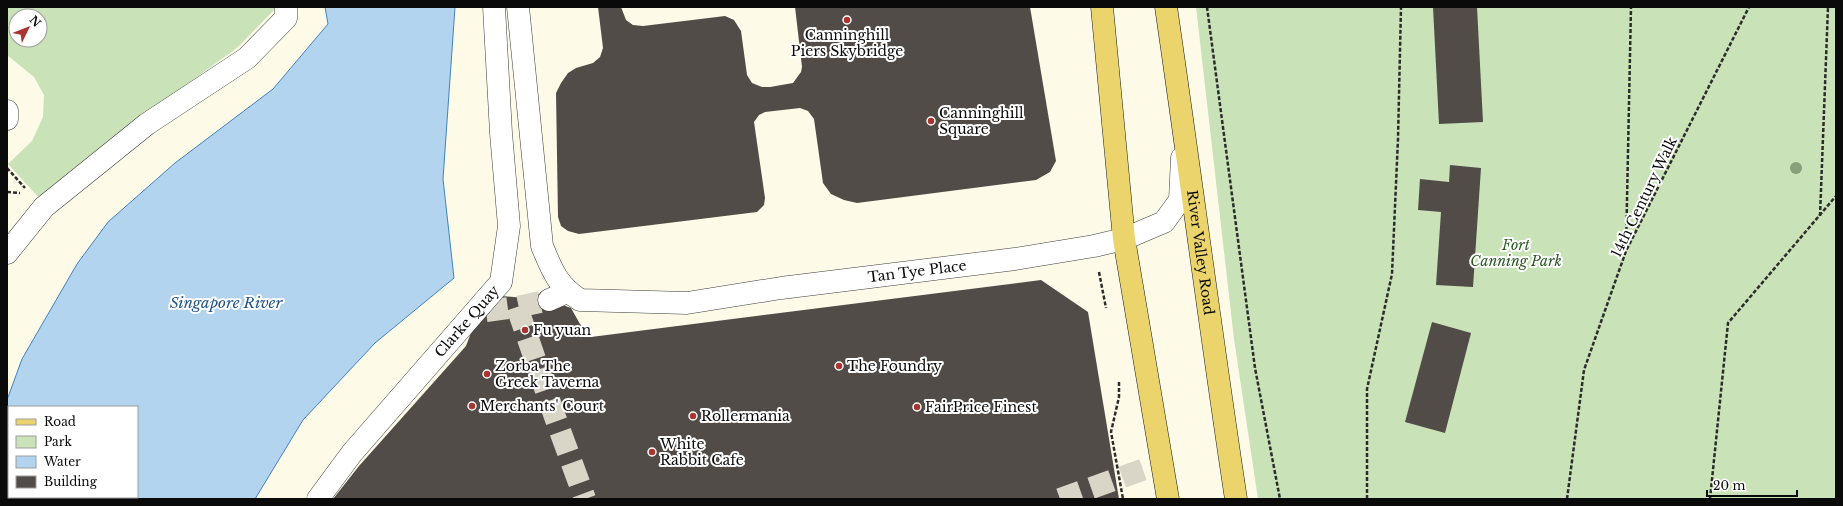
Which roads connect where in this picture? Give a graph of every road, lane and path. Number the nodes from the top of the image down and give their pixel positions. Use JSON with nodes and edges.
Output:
{"nodes":[{"id":1,"x":286,"y":7,"type":"edge"},
{"id":2,"x":494,"y":7,"type":"edge"},
{"id":3,"x":518,"y":7,"type":"edge"},
{"id":4,"x":1102,"y":7,"type":"edge"},
{"id":5,"x":1166,"y":7,"type":"edge"},
{"id":6,"x":1207,"y":7,"type":"edge"},
{"id":7,"x":1401,"y":7,"type":"edge"},
{"id":8,"x":1631,"y":7,"type":"edge"},
{"id":9,"x":1749,"y":7,"type":"edge"},
{"id":10,"x":1828,"y":7,"type":"edge"},
{"id":11,"x":7,"y":111,"type":"edge"},
{"id":12,"x":7,"y":119,"type":"edge"},
{"id":13,"x":1184,"y":124,"type":"junction"},
{"id":14,"x":7,"y":192,"type":"edge"},
{"id":15,"x":22,"y":193,"type":"dead end"},
{"id":16,"x":1836,"y":196,"type":"edge"},
{"id":17,"x":1820,"y":216,"type":"junction"},
{"id":18,"x":1124,"y":239,"type":"junction"},
{"id":19,"x":1094,"y":246,"type":"junction"},
{"id":20,"x":1626,"y":251,"type":"junction"},
{"id":21,"x":7,"y":253,"type":"edge"},
{"id":22,"x":1108,"y":314,"type":"dead end"},
{"id":23,"x":1119,"y":376,"type":"dead end"},
{"id":24,"x":318,"y":499,"type":"edge"},
{"id":25,"x":1123,"y":499,"type":"edge"},
{"id":26,"x":1168,"y":499,"type":"edge"},
{"id":27,"x":1236,"y":499,"type":"edge"},
{"id":28,"x":1280,"y":499,"type":"edge"},
{"id":29,"x":1367,"y":499,"type":"edge"},
{"id":30,"x":1568,"y":499,"type":"edge"},
{"id":31,"x":1710,"y":499,"type":"edge"}],
"edges":[{"from":1,"to":21,"type":"street"},
{"from":2,"to":24,"type":"street","name":"Clarke Quay"},
{"from":3,"to":19,"type":"street","name":"Tan Tye Place"},
{"from":4,"to":18,"type":"main road"},
{"from":5,"to":13,"type":"main road","name":"River Valley Road"},
{"from":6,"to":28,"type":"path"},
{"from":7,"to":29,"type":"path"},
{"from":8,"to":20,"type":"path"},
{"from":9,"to":20,"type":"path","name":"14th Century Walk"},
{"from":10,"to":17,"type":"path"},
{"from":11,"to":12,"type":"street"},
{"from":13,"to":18,"type":"street","name":"Tan Tye Place"},
{"from":13,"to":27,"type":"main road","name":"River Valley Road"},
{"from":14,"to":15,"type":"path"},
{"from":16,"to":17,"type":"path"},
{"from":17,"to":31,"type":"path"},
{"from":18,"to":19,"type":"street","name":"Tan Tye Place"},
{"from":18,"to":26,"type":"main road"},
{"from":19,"to":22,"type":"path"},
{"from":20,"to":30,"type":"path","name":"14th Century Walk"},
{"from":23,"to":25,"type":"path"}]}
